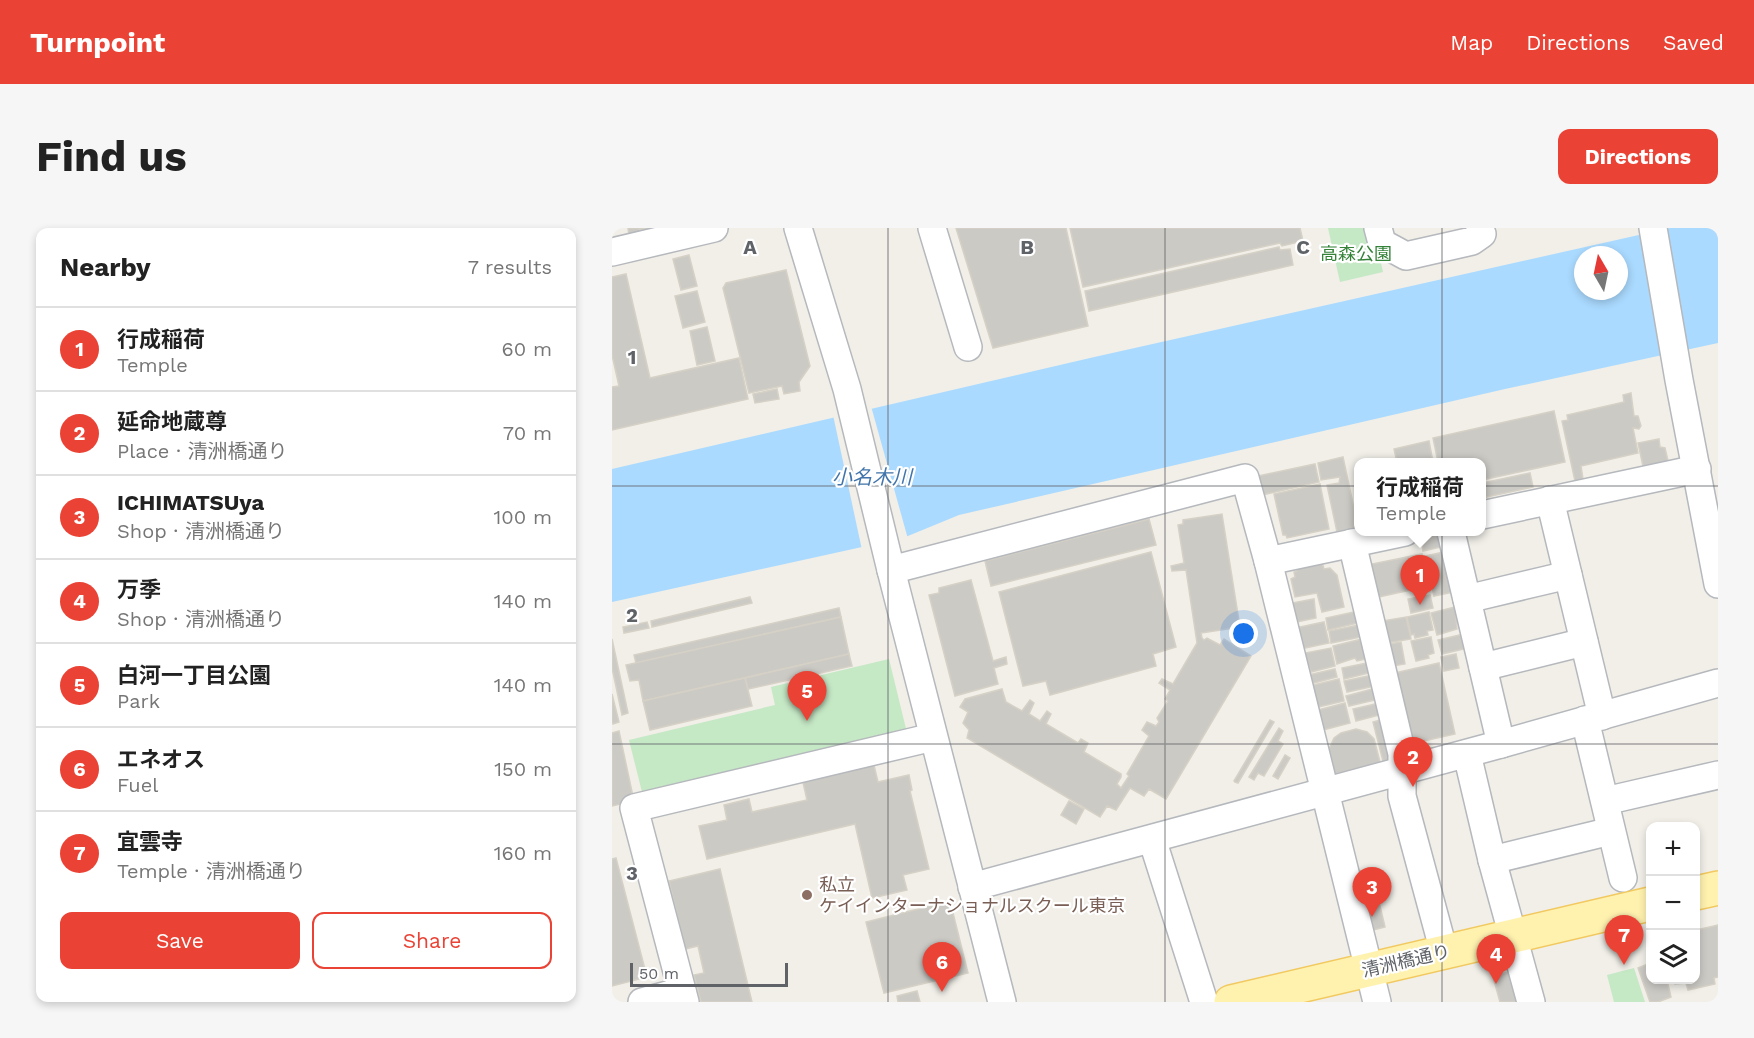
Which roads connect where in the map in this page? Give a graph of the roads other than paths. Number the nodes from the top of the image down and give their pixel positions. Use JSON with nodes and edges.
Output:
{"nodes":[{"id":1,"x":714,"y":228,"type":"edge"},
{"id":2,"x":798,"y":228,"type":"edge"},
{"id":3,"x":932,"y":228,"type":"edge"},
{"id":4,"x":1378,"y":228,"type":"edge"},
{"id":5,"x":1387,"y":228,"type":"edge"},
{"id":6,"x":1653,"y":228,"type":"edge"},
{"id":7,"x":612,"y":252,"type":"edge"},
{"id":8,"x":968,"y":347,"type":"dead end"},
{"id":9,"x":1696,"y":469,"type":"junction"},
{"id":10,"x":1550,"y":500,"type":"junction"},
{"id":11,"x":1711,"y":507,"type":"edge"},
{"id":12,"x":1486,"y":514,"type":"edge"},
{"id":13,"x":1383,"y":536,"type":"edge"},
{"id":14,"x":1452,"y":536,"type":"edge"},
{"id":15,"x":1352,"y":543,"type":"junction"},
{"id":16,"x":1268,"y":561,"type":"junction"},
{"id":17,"x":891,"y":570,"type":"junction"},
{"id":18,"x":1568,"y":575,"type":"junction"},
{"id":19,"x":1718,"y":584,"type":"edge"},
{"id":20,"x":1467,"y":599,"type":"junction"},
{"id":21,"x":1584,"y":642,"type":"junction"},
{"id":22,"x":1483,"y":667,"type":"junction"},
{"id":23,"x":1718,"y":683,"type":"edge"},
{"id":24,"x":1594,"y":718,"type":"junction"},
{"id":25,"x":933,"y":737,"type":"junction"},
{"id":26,"x":1501,"y":744,"type":"junction"},
{"id":27,"x":1467,"y":754,"type":"junction"},
{"id":28,"x":1401,"y":771,"type":"junction"},
{"id":29,"x":1718,"y":775,"type":"edge"},
{"id":30,"x":1325,"y":792,"type":"junction"},
{"id":31,"x":1605,"y":801,"type":"junction"},
{"id":32,"x":1611,"y":831,"type":"junction"},
{"id":33,"x":1152,"y":839,"type":"junction"},
{"id":34,"x":1492,"y":860,"type":"junction"},
{"id":35,"x":1623,"y":879,"type":"dead end"},
{"id":36,"x":972,"y":887,"type":"junction"},
{"id":37,"x":1718,"y":888,"type":"edge"},
{"id":38,"x":1700,"y":893,"type":"edge"},
{"id":39,"x":1646,"y":905,"type":"edge"},
{"id":40,"x":1512,"y":936,"type":"junction"},
{"id":41,"x":1444,"y":952,"type":"junction"},
{"id":42,"x":1369,"y":970,"type":"junction"},
{"id":43,"x":684,"y":997,"type":"edge"},
{"id":44,"x":642,"y":1002,"type":"edge"},
{"id":45,"x":1002,"y":1002,"type":"edge"},
{"id":46,"x":1204,"y":1002,"type":"edge"},
{"id":47,"x":1231,"y":1002,"type":"edge"},
{"id":48,"x":1377,"y":1002,"type":"edge"},
{"id":49,"x":1532,"y":1002,"type":"edge"}],
"edges":[{"from":1,"to":7,"type":"street"},
{"from":2,"to":17,"type":"street"},
{"from":3,"to":8,"type":"street"},
{"from":4,"to":5,"type":"street"},
{"from":6,"to":9,"type":"street"},
{"from":9,"to":10,"type":"street"},
{"from":9,"to":11,"type":"street"},
{"from":10,"to":12,"type":"street"},
{"from":10,"to":18,"type":"street"},
{"from":11,"to":19,"type":"street"},
{"from":13,"to":15,"type":"street"},
{"from":14,"to":20,"type":"street"},
{"from":15,"to":16,"type":"street"},
{"from":15,"to":28,"type":"street"},
{"from":16,"to":17,"type":"street"},
{"from":16,"to":30,"type":"street"},
{"from":17,"to":25,"type":"street"},
{"from":18,"to":20,"type":"street"},
{"from":18,"to":21,"type":"street"},
{"from":20,"to":22,"type":"street"},
{"from":21,"to":22,"type":"street"},
{"from":21,"to":24,"type":"street"},
{"from":22,"to":26,"type":"street"},
{"from":23,"to":24,"type":"street"},
{"from":24,"to":26,"type":"street"},
{"from":24,"to":31,"type":"street"},
{"from":25,"to":36,"type":"street"},
{"from":25,"to":43,"type":"street"},
{"from":26,"to":27,"type":"street"},
{"from":27,"to":28,"type":"street"},
{"from":27,"to":34,"type":"street"},
{"from":28,"to":30,"type":"street"},
{"from":28,"to":41,"type":"street"},
{"from":29,"to":31,"type":"street"},
{"from":30,"to":33,"type":"street"},
{"from":30,"to":42,"type":"street"},
{"from":31,"to":32,"type":"street"},
{"from":32,"to":34,"type":"street"},
{"from":32,"to":35,"type":"street"},
{"from":33,"to":36,"type":"street"},
{"from":33,"to":46,"type":"street"},
{"from":34,"to":40,"type":"street"},
{"from":36,"to":45,"type":"street"},
{"from":37,"to":38,"type":"main road"},
{"from":39,"to":40,"type":"main road","name":"清洲橋通り"},
{"from":40,"to":41,"type":"main road","name":"清洲橋通り"},
{"from":40,"to":49,"type":"street"},
{"from":41,"to":42,"type":"main road","name":"清洲橋通り"},
{"from":42,"to":47,"type":"main road","name":"清洲橋通り"},
{"from":42,"to":48,"type":"street"},
{"from":43,"to":44,"type":"street"}]}
